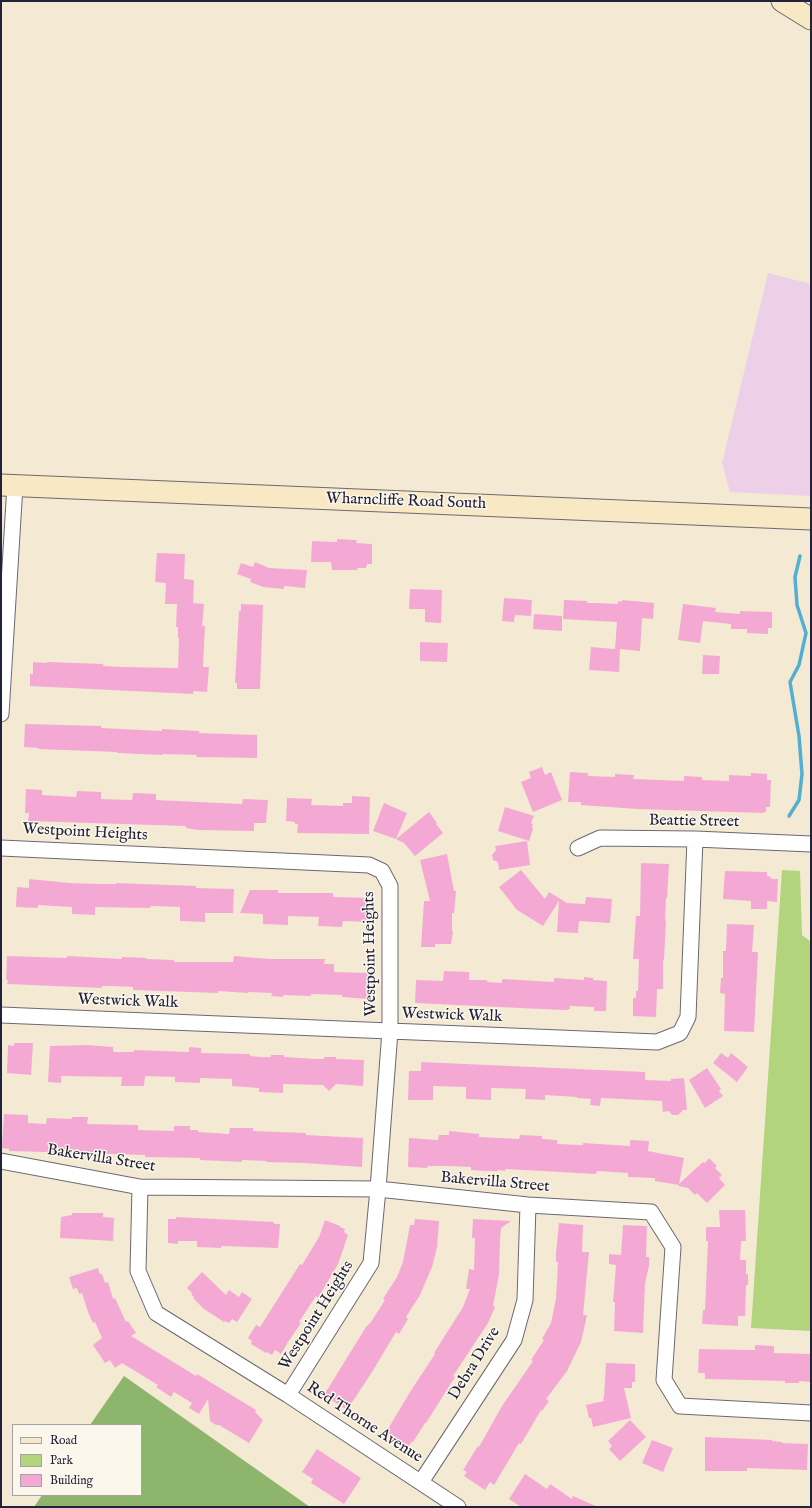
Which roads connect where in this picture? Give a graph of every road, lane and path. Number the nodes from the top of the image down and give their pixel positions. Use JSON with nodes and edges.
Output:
{"nodes":[{"id":1,"x":782,"y":1,"type":"edge"},
{"id":2,"x":811,"y":19,"type":"edge"},
{"id":3,"x":8,"y":485,"type":"edge"},
{"id":4,"x":811,"y":519,"type":"edge"},
{"id":5,"x":1,"y":714,"type":"edge"},
{"id":6,"x":695,"y":839,"type":"junction"},
{"id":7,"x":811,"y":844,"type":"edge"},
{"id":8,"x":1,"y":848,"type":"edge"},
{"id":9,"x":578,"y":848,"type":"dead end"},
{"id":10,"x":1,"y":1015,"type":"edge"},
{"id":11,"x":390,"y":1031,"type":"junction"},
{"id":12,"x":1,"y":1161,"type":"edge"},
{"id":13,"x":140,"y":1186,"type":"junction"},
{"id":14,"x":378,"y":1189,"type":"junction"},
{"id":15,"x":528,"y":1205,"type":"junction"},
{"id":16,"x":288,"y":1395,"type":"junction"},
{"id":17,"x":811,"y":1413,"type":"edge"},
{"id":18,"x":421,"y":1482,"type":"junction"},
{"id":19,"x":458,"y":1507,"type":"edge"}],
"edges":[{"from":1,"to":2,"type":"main road"},
{"from":3,"to":4,"type":"main road","name":"Wharncliffe Road South"},
{"from":3,"to":5,"type":"street"},
{"from":6,"to":7,"type":"street","name":"Beattie Street"},
{"from":6,"to":9,"type":"street","name":"Beattie Street"},
{"from":6,"to":11,"type":"street","name":"Westwick Walk"},
{"from":8,"to":11,"type":"street","name":"Westpoint Heights"},
{"from":10,"to":11,"type":"street","name":"Westwick Walk"},
{"from":11,"to":14,"type":"street","name":"Westpoint Heights"},
{"from":12,"to":13,"type":"street","name":"Bakervilla Street"},
{"from":13,"to":14,"type":"street","name":"Bakervilla Street"},
{"from":13,"to":16,"type":"street","name":"Red Thorne Avenue"},
{"from":14,"to":15,"type":"street","name":"Bakervilla Street"},
{"from":14,"to":16,"type":"street","name":"Westpoint Heights"},
{"from":15,"to":17,"type":"street","name":"Bakervilla Street"},
{"from":15,"to":18,"type":"street","name":"Debra Drive"},
{"from":16,"to":18,"type":"street","name":"Red Thorne Avenue"},
{"from":18,"to":19,"type":"street","name":"Red Thorne Avenue"}]}
